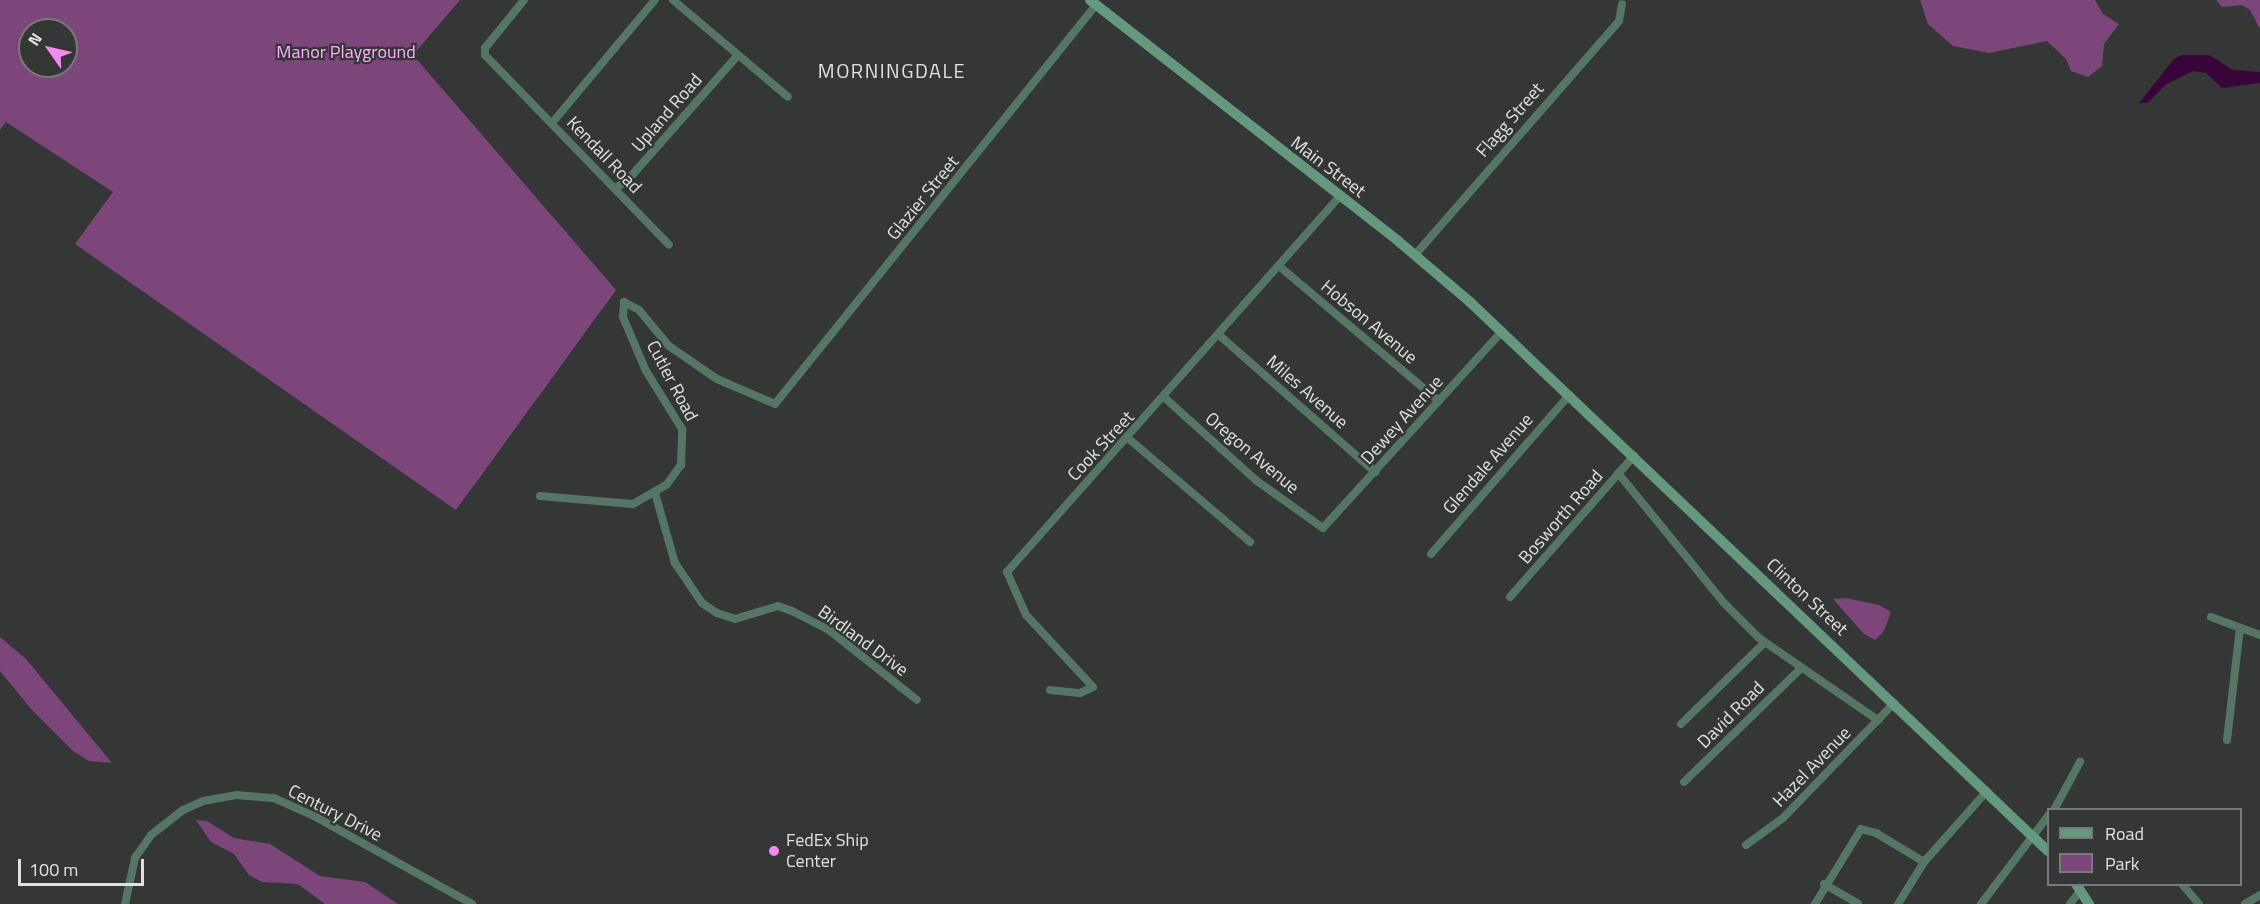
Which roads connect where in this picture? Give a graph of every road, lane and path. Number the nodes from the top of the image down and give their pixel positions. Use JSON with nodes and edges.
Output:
{"nodes":[{"id":1,"x":524,"y":0,"type":"edge"},
{"id":2,"x":654,"y":0,"type":"edge"},
{"id":3,"x":673,"y":0,"type":"edge"},
{"id":4,"x":1093,"y":2,"type":"edge"},
{"id":5,"x":1622,"y":4,"type":"dead end"},
{"id":6,"x":738,"y":55,"type":"junction"},
{"id":7,"x":788,"y":96,"type":"dead end"},
{"id":8,"x":552,"y":123,"type":"junction"},
{"id":9,"x":615,"y":188,"type":"junction"},
{"id":10,"x":1340,"y":196,"type":"junction"},
{"id":11,"x":669,"y":245,"type":"dead end"},
{"id":12,"x":1415,"y":255,"type":"junction"},
{"id":13,"x":1280,"y":266,"type":"junction"},
{"id":14,"x":1503,"y":331,"type":"junction"},
{"id":15,"x":1219,"y":335,"type":"junction"},
{"id":16,"x":1541,"y":368,"type":"joint"},
{"id":17,"x":1569,"y":394,"type":"junction"},
{"id":18,"x":1165,"y":398,"type":"junction"},
{"id":19,"x":1439,"y":401,"type":"junction"},
{"id":20,"x":769,"y":403,"type":"joint"},
{"id":21,"x":1129,"y":439,"type":"junction"},
{"id":22,"x":1634,"y":456,"type":"junction"},
{"id":23,"x":1375,"y":472,"type":"junction"},
{"id":24,"x":1618,"y":473,"type":"junction"},
{"id":25,"x":655,"y":493,"type":"junction"},
{"id":26,"x":540,"y":496,"type":"dead end"},
{"id":27,"x":1323,"y":528,"type":"joint"},
{"id":28,"x":1250,"y":542,"type":"dead end"},
{"id":29,"x":1431,"y":554,"type":"dead end"},
{"id":30,"x":1510,"y":597,"type":"dead end"},
{"id":31,"x":2211,"y":617,"type":"dead end"},
{"id":32,"x":2240,"y":628,"type":"junction"},
{"id":33,"x":2260,"y":635,"type":"edge"},
{"id":34,"x":1765,"y":642,"type":"junction"},
{"id":35,"x":1800,"y":669,"type":"junction"},
{"id":36,"x":1050,"y":690,"type":"dead end"},
{"id":37,"x":917,"y":700,"type":"dead end"},
{"id":38,"x":1894,"y":703,"type":"junction"},
{"id":39,"x":1878,"y":720,"type":"junction"},
{"id":40,"x":1681,"y":724,"type":"dead end"},
{"id":41,"x":2227,"y":740,"type":"dead end"},
{"id":42,"x":2080,"y":762,"type":"dead end"},
{"id":43,"x":1684,"y":782,"type":"dead end"},
{"id":44,"x":1987,"y":791,"type":"junction"},
{"id":45,"x":2055,"y":808,"type":"edge"},
{"id":46,"x":2047,"y":818,"type":"edge"},
{"id":47,"x":2033,"y":834,"type":"junction"},
{"id":48,"x":1746,"y":845,"type":"dead end"},
{"id":49,"x":2047,"y":849,"type":"edge"},
{"id":50,"x":1924,"y":862,"type":"junction"},
{"id":51,"x":1824,"y":884,"type":"junction"},
{"id":52,"x":2183,"y":886,"type":"edge"},
{"id":53,"x":2078,"y":888,"type":"edge"},
{"id":54,"x":2260,"y":895,"type":"edge"},
{"id":55,"x":125,"y":904,"type":"edge"},
{"id":56,"x":472,"y":904,"type":"edge"},
{"id":57,"x":1815,"y":904,"type":"edge"},
{"id":58,"x":1858,"y":904,"type":"edge"},
{"id":59,"x":1898,"y":904,"type":"edge"},
{"id":60,"x":1981,"y":904,"type":"edge"},
{"id":61,"x":2070,"y":904,"type":"edge"},
{"id":62,"x":2089,"y":904,"type":"edge"},
{"id":63,"x":2199,"y":904,"type":"edge"},
{"id":64,"x":2245,"y":904,"type":"edge"}],
"edges":[{"from":1,"to":8,"type":"street","name":"Kendall Road"},
{"from":2,"to":8,"type":"street"},
{"from":3,"to":6,"type":"street"},
{"from":4,"to":10,"type":"main road","name":"Main Street"},
{"from":4,"to":20,"type":"street","name":"Glazier Street"},
{"from":5,"to":12,"type":"street","name":"Flagg Street"},
{"from":6,"to":7,"type":"street"},
{"from":6,"to":9,"type":"street","name":"Upland Road"},
{"from":8,"to":9,"type":"street","name":"Kendall Road"},
{"from":9,"to":11,"type":"street","name":"Kendall Road"},
{"from":10,"to":12,"type":"main road","name":"Main Street"},
{"from":10,"to":13,"type":"street","name":"Cook Street"},
{"from":12,"to":14,"type":"main road","name":"Main Street"},
{"from":13,"to":15,"type":"street","name":"Cook Street"},
{"from":13,"to":19,"type":"street","name":"Hobson Avenue"},
{"from":14,"to":16,"type":"main road","name":"Main Street"},
{"from":14,"to":19,"type":"street","name":"Dewey Avenue"},
{"from":15,"to":18,"type":"street","name":"Cook Street"},
{"from":15,"to":23,"type":"street","name":"Miles Avenue"},
{"from":16,"to":17,"type":"main road","name":"Clinton Street"},
{"from":17,"to":22,"type":"main road","name":"Clinton Street"},
{"from":17,"to":29,"type":"street","name":"Glendale Avenue"},
{"from":18,"to":21,"type":"street","name":"Cook Street"},
{"from":18,"to":27,"type":"street","name":"Oregon Avenue"},
{"from":19,"to":23,"type":"street","name":"Dewey Avenue"},
{"from":20,"to":25,"type":"street","name":"Cutler Road"},
{"from":21,"to":28,"type":"street"},
{"from":21,"to":36,"type":"street","name":"Cook Street"},
{"from":22,"to":24,"type":"street","name":"Bosworth Road"},
{"from":22,"to":38,"type":"main road","name":"Clinton Street"},
{"from":23,"to":27,"type":"street","name":"Dewey Avenue"},
{"from":24,"to":30,"type":"street","name":"Bosworth Road"},
{"from":24,"to":34,"type":"street"},
{"from":25,"to":26,"type":"street","name":"Cutler Road"},
{"from":25,"to":37,"type":"street","name":"Birdland Drive"},
{"from":31,"to":32,"type":"street"},
{"from":32,"to":33,"type":"street"},
{"from":32,"to":41,"type":"street"},
{"from":34,"to":35,"type":"street"},
{"from":34,"to":40,"type":"street"},
{"from":35,"to":39,"type":"street"},
{"from":35,"to":43,"type":"street","name":"David Road"},
{"from":38,"to":39,"type":"street","name":"Hazel Avenue"},
{"from":38,"to":44,"type":"main road","name":"Clinton Street"},
{"from":39,"to":48,"type":"street","name":"Hazel Avenue"},
{"from":42,"to":45,"type":"street"},
{"from":44,"to":47,"type":"main road","name":"Clinton Street"},
{"from":44,"to":50,"type":"street"},
{"from":46,"to":47,"type":"street"},
{"from":47,"to":49,"type":"main road","name":"Clinton Street"},
{"from":47,"to":60,"type":"street"},
{"from":50,"to":51,"type":"street"},
{"from":50,"to":59,"type":"street"},
{"from":51,"to":57,"type":"street"},
{"from":51,"to":58,"type":"street"},
{"from":52,"to":63,"type":"street"},
{"from":53,"to":61,"type":"street"},
{"from":53,"to":62,"type":"main road"},
{"from":54,"to":64,"type":"street"},
{"from":55,"to":56,"type":"street","name":"Century Drive"}]}
